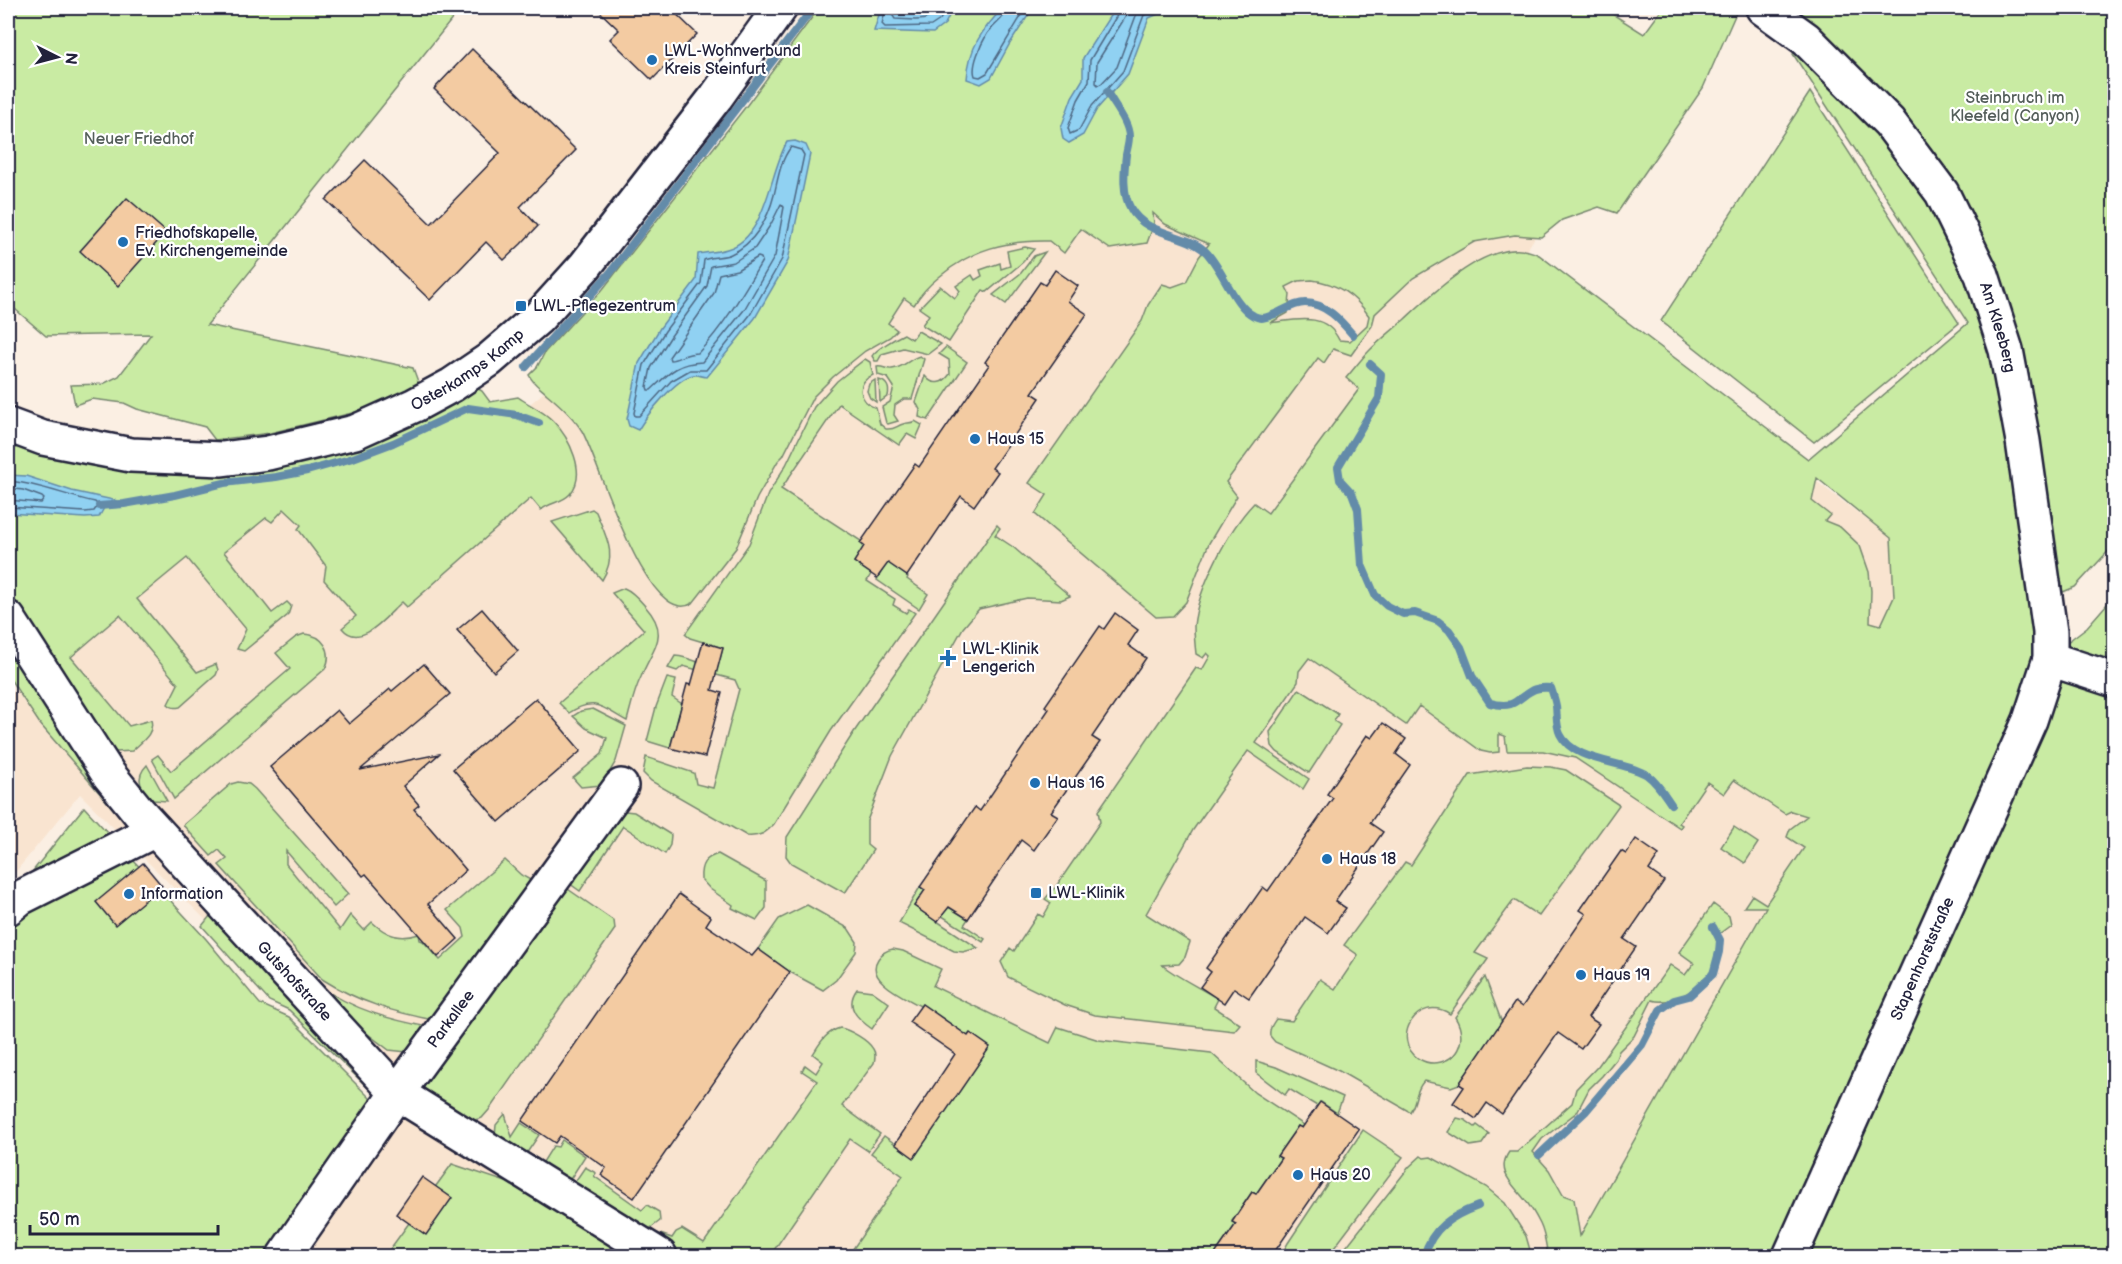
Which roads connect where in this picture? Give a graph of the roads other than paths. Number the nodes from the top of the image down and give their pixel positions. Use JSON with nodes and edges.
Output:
{"nodes":[{"id":1,"x":780,"y":8,"type":"edge"},
{"id":2,"x":1763,"y":8,"type":"edge"},
{"id":3,"x":8,"y":425,"type":"edge"},
{"id":4,"x":8,"y":618,"type":"edge"},
{"id":5,"x":2050,"y":659,"type":"junction"},
{"id":6,"x":2115,"y":680,"type":"edge"},
{"id":7,"x":621,"y":786,"type":"dead end"},
{"id":8,"x":155,"y":830,"type":"junction"},
{"id":9,"x":8,"y":908,"type":"edge"},
{"id":10,"x":397,"y":1093,"type":"junction"},
{"id":11,"x":284,"y":1257,"type":"edge"},
{"id":12,"x":660,"y":1257,"type":"edge"},
{"id":13,"x":1790,"y":1257,"type":"edge"}],
"edges":[{"from":1,"to":3,"type":"street","name":"Osterkamps Kamp"},
{"from":2,"to":5,"type":"street","name":"Am Kleeberg"},
{"from":4,"to":8,"type":"street","name":"Gutshofstraße"},
{"from":5,"to":6,"type":"street"},
{"from":5,"to":13,"type":"street","name":"Stapenhorststraße"},
{"from":7,"to":10,"type":"street","name":"Parkallee"},
{"from":8,"to":9,"type":"street"},
{"from":8,"to":10,"type":"street","name":"Gutshofstraße"},
{"from":10,"to":11,"type":"street","name":"Parkallee"},
{"from":10,"to":12,"type":"street","name":"Gutshofstraße"}]}
